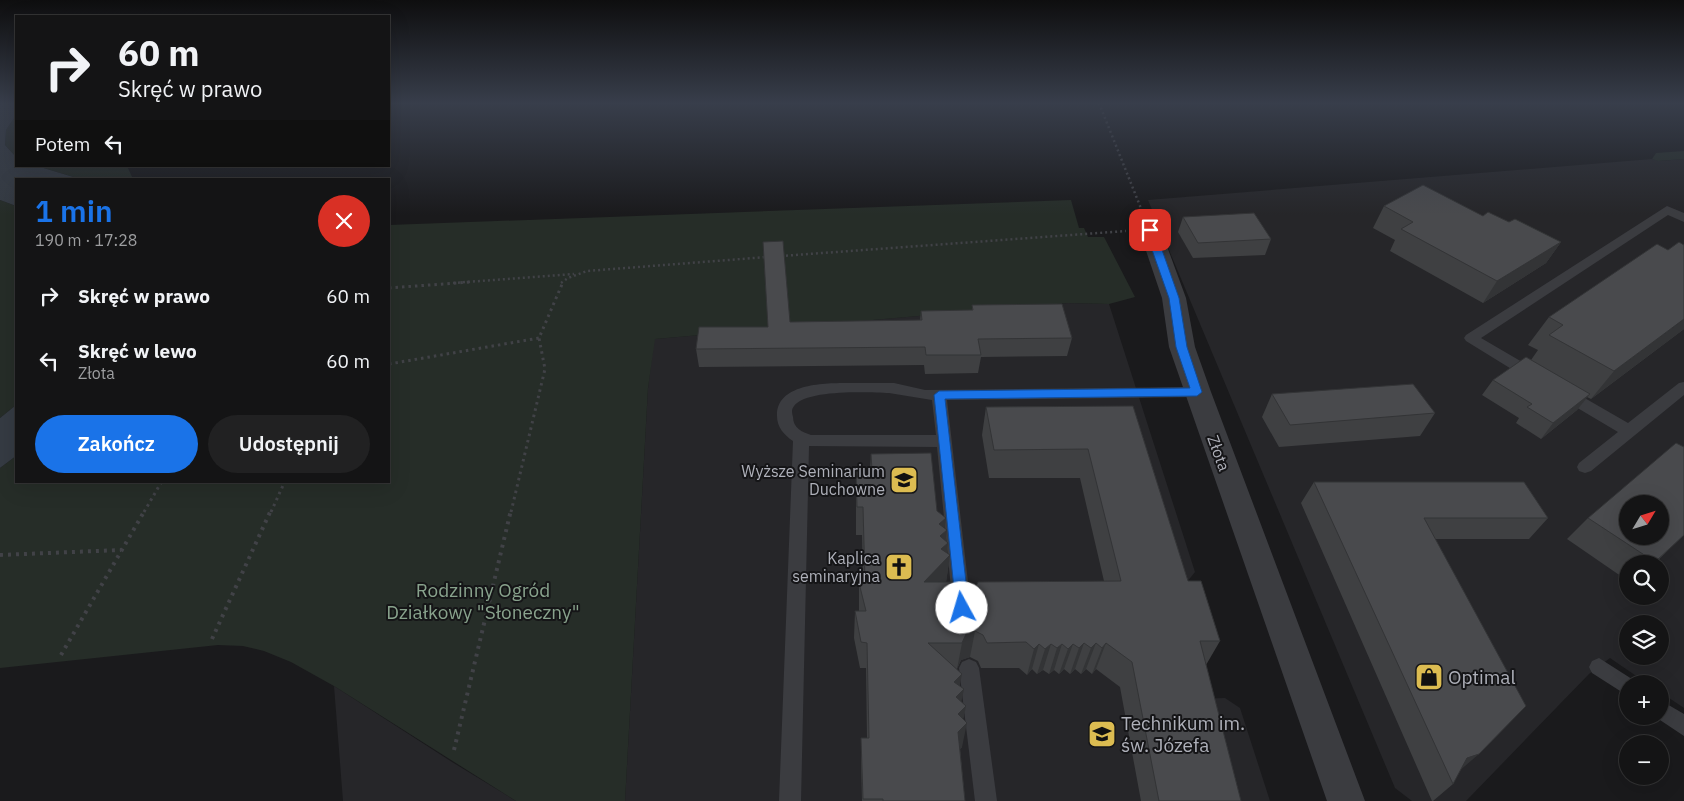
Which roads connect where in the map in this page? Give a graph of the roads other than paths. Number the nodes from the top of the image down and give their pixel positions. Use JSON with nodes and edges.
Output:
{"nodes":[{"id":1,"x":1684,"y":218,"type":"edge"},
{"id":2,"x":1150,"y":230,"type":"road end"},
{"id":3,"x":1539,"y":379,"type":"edge"},
{"id":4,"x":1684,"y":387,"type":"edge"},
{"id":5,"x":1556,"y":388,"type":"edge"},
{"id":6,"x":1197,"y":392,"type":"junction"},
{"id":7,"x":939,"y":395,"type":"junction"},
{"id":8,"x":1630,"y":431,"type":"junction"},
{"id":9,"x":801,"y":438,"type":"junction"},
{"id":10,"x":944,"y":441,"type":"junction"},
{"id":11,"x":1585,"y":466,"type":"dead end"},
{"id":12,"x":962,"y":608,"type":"edge"},
{"id":13,"x":1599,"y":667,"type":"dead end"},
{"id":14,"x":969,"y":668,"type":"dead end"},
{"id":15,"x":1619,"y":680,"type":"edge"},
{"id":16,"x":1669,"y":715,"type":"edge"},
{"id":17,"x":1684,"y":726,"type":"edge"},
{"id":18,"x":790,"y":801,"type":"edge"},
{"id":19,"x":986,"y":801,"type":"edge"},
{"id":20,"x":1346,"y":801,"type":"edge"}],
"edges":[{"from":1,"to":3,"type":"lane"},
{"from":2,"to":6,"type":"street","name":"Złota"},
{"from":4,"to":8,"type":"lane"},
{"from":5,"to":8,"type":"lane"},
{"from":6,"to":7,"type":"lane"},
{"from":6,"to":20,"type":"street","name":"Złota"},
{"from":7,"to":9,"type":"lane"},
{"from":7,"to":10,"type":"lane"},
{"from":8,"to":11,"type":"lane"},
{"from":9,"to":10,"type":"lane"},
{"from":9,"to":18,"type":"lane"},
{"from":10,"to":12,"type":"lane"},
{"from":13,"to":15,"type":"lane"},
{"from":14,"to":19,"type":"lane"},
{"from":16,"to":17,"type":"lane"}]}
